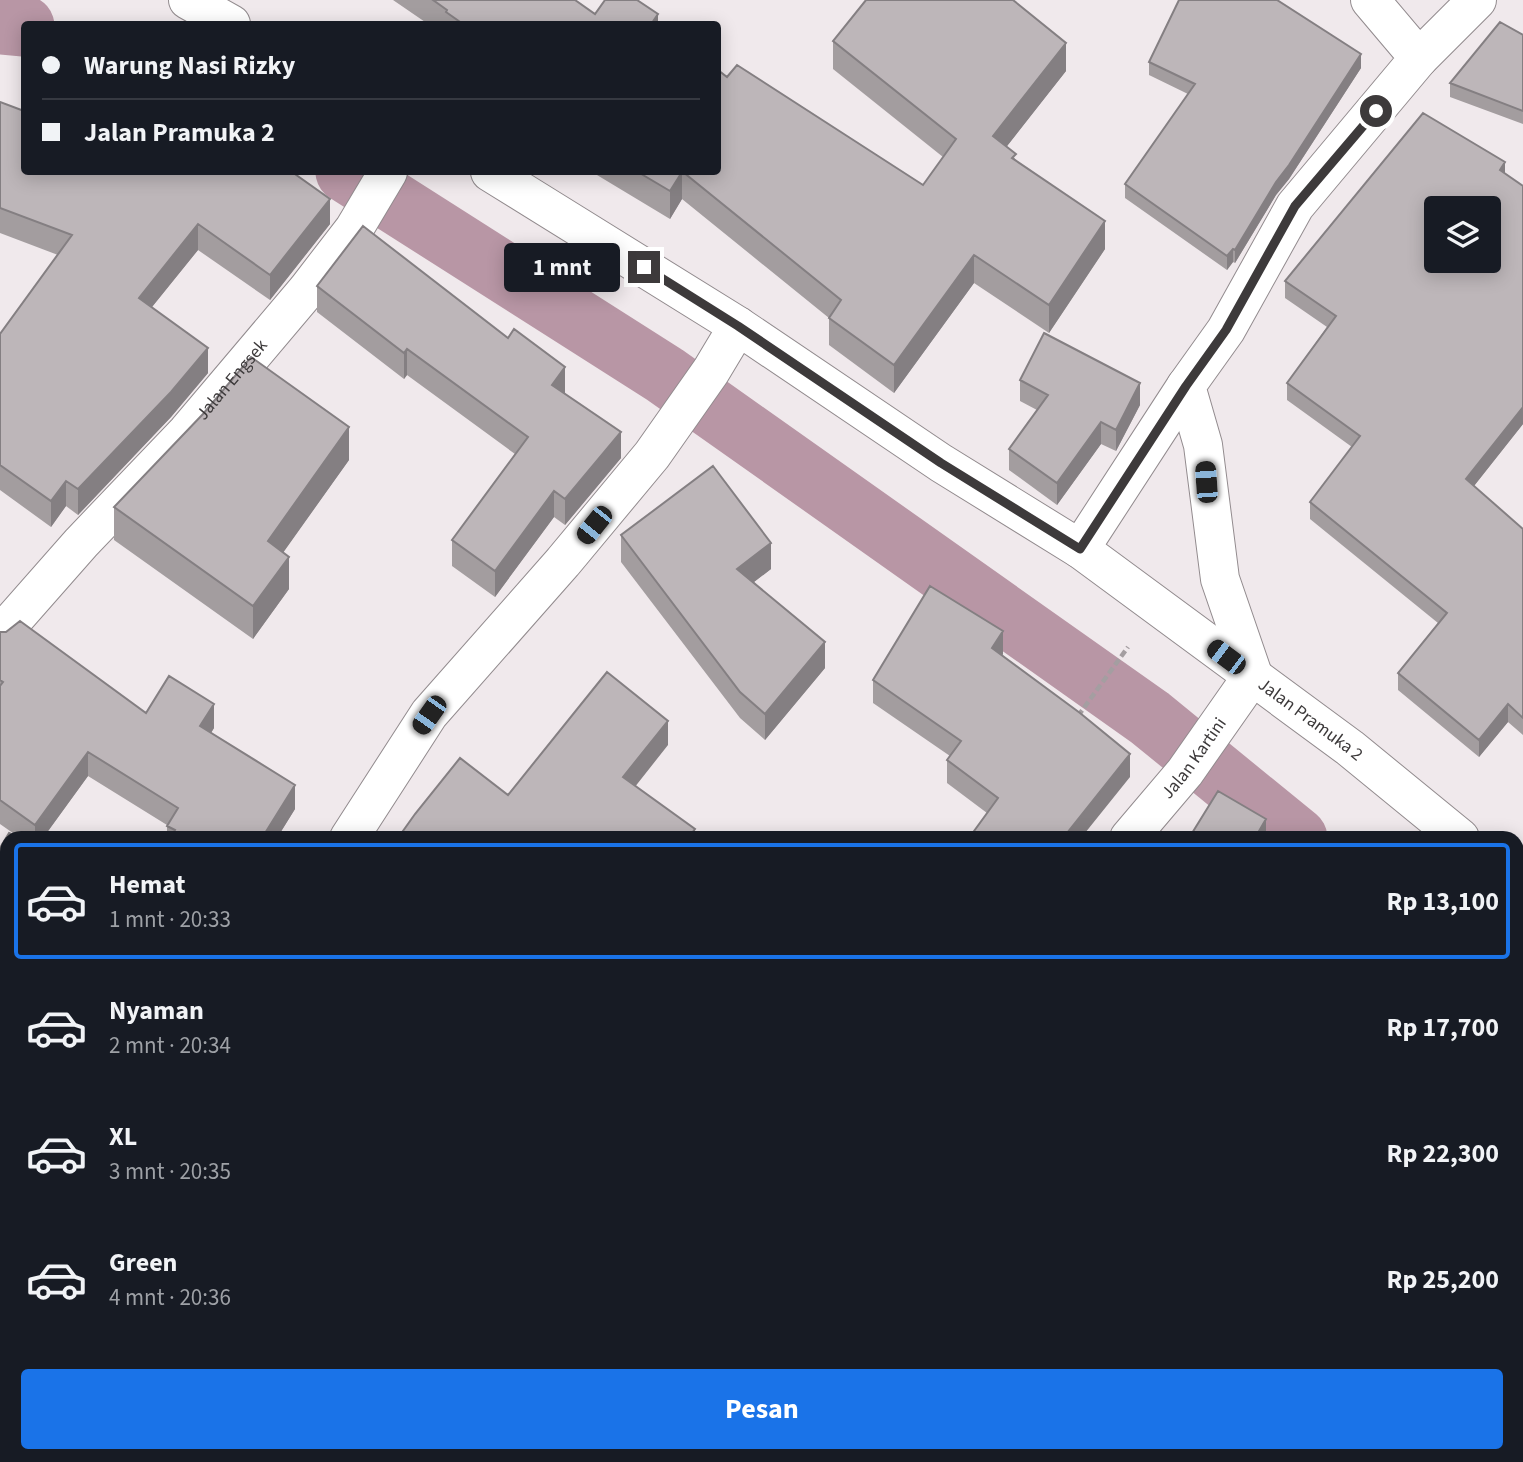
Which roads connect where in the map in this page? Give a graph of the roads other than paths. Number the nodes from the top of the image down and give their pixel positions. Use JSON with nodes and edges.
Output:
{"nodes":[{"id":1,"x":188,"y":0,"type":"edge"},
{"id":2,"x":1370,"y":0,"type":"edge"},
{"id":3,"x":1477,"y":0,"type":"edge"},
{"id":4,"x":226,"y":21,"type":"edge"},
{"id":5,"x":1419,"y":58,"type":"junction"},
{"id":6,"x":386,"y":175,"type":"edge"},
{"id":7,"x":495,"y":175,"type":"edge"},
{"id":8,"x":738,"y":326,"type":"junction"},
{"id":9,"x":1186,"y":386,"type":"junction"},
{"id":10,"x":1080,"y":549,"type":"junction"},
{"id":11,"x":0,"y":635,"type":"edge"},
{"id":12,"x":1246,"y":685,"type":"junction"},
{"id":13,"x":354,"y":831,"type":"edge"},
{"id":14,"x":1135,"y":831,"type":"edge"},
{"id":15,"x":1451,"y":831,"type":"edge"}],
"edges":[{"from":1,"to":4,"type":"street"},
{"from":2,"to":5,"type":"street"},
{"from":3,"to":5,"type":"street"},
{"from":5,"to":9,"type":"street"},
{"from":6,"to":11,"type":"street","name":"Jalan Engsek"},
{"from":7,"to":8,"type":"street","name":"Jalan Pramuka 2"},
{"from":8,"to":10,"type":"street","name":"Jalan Pramuka 2"},
{"from":8,"to":13,"type":"street"},
{"from":9,"to":10,"type":"street"},
{"from":9,"to":12,"type":"street"},
{"from":10,"to":12,"type":"street","name":"Jalan Pramuka 2"},
{"from":12,"to":14,"type":"street","name":"Jalan Kartini"},
{"from":12,"to":15,"type":"street","name":"Jalan Pramuka 2"}]}
